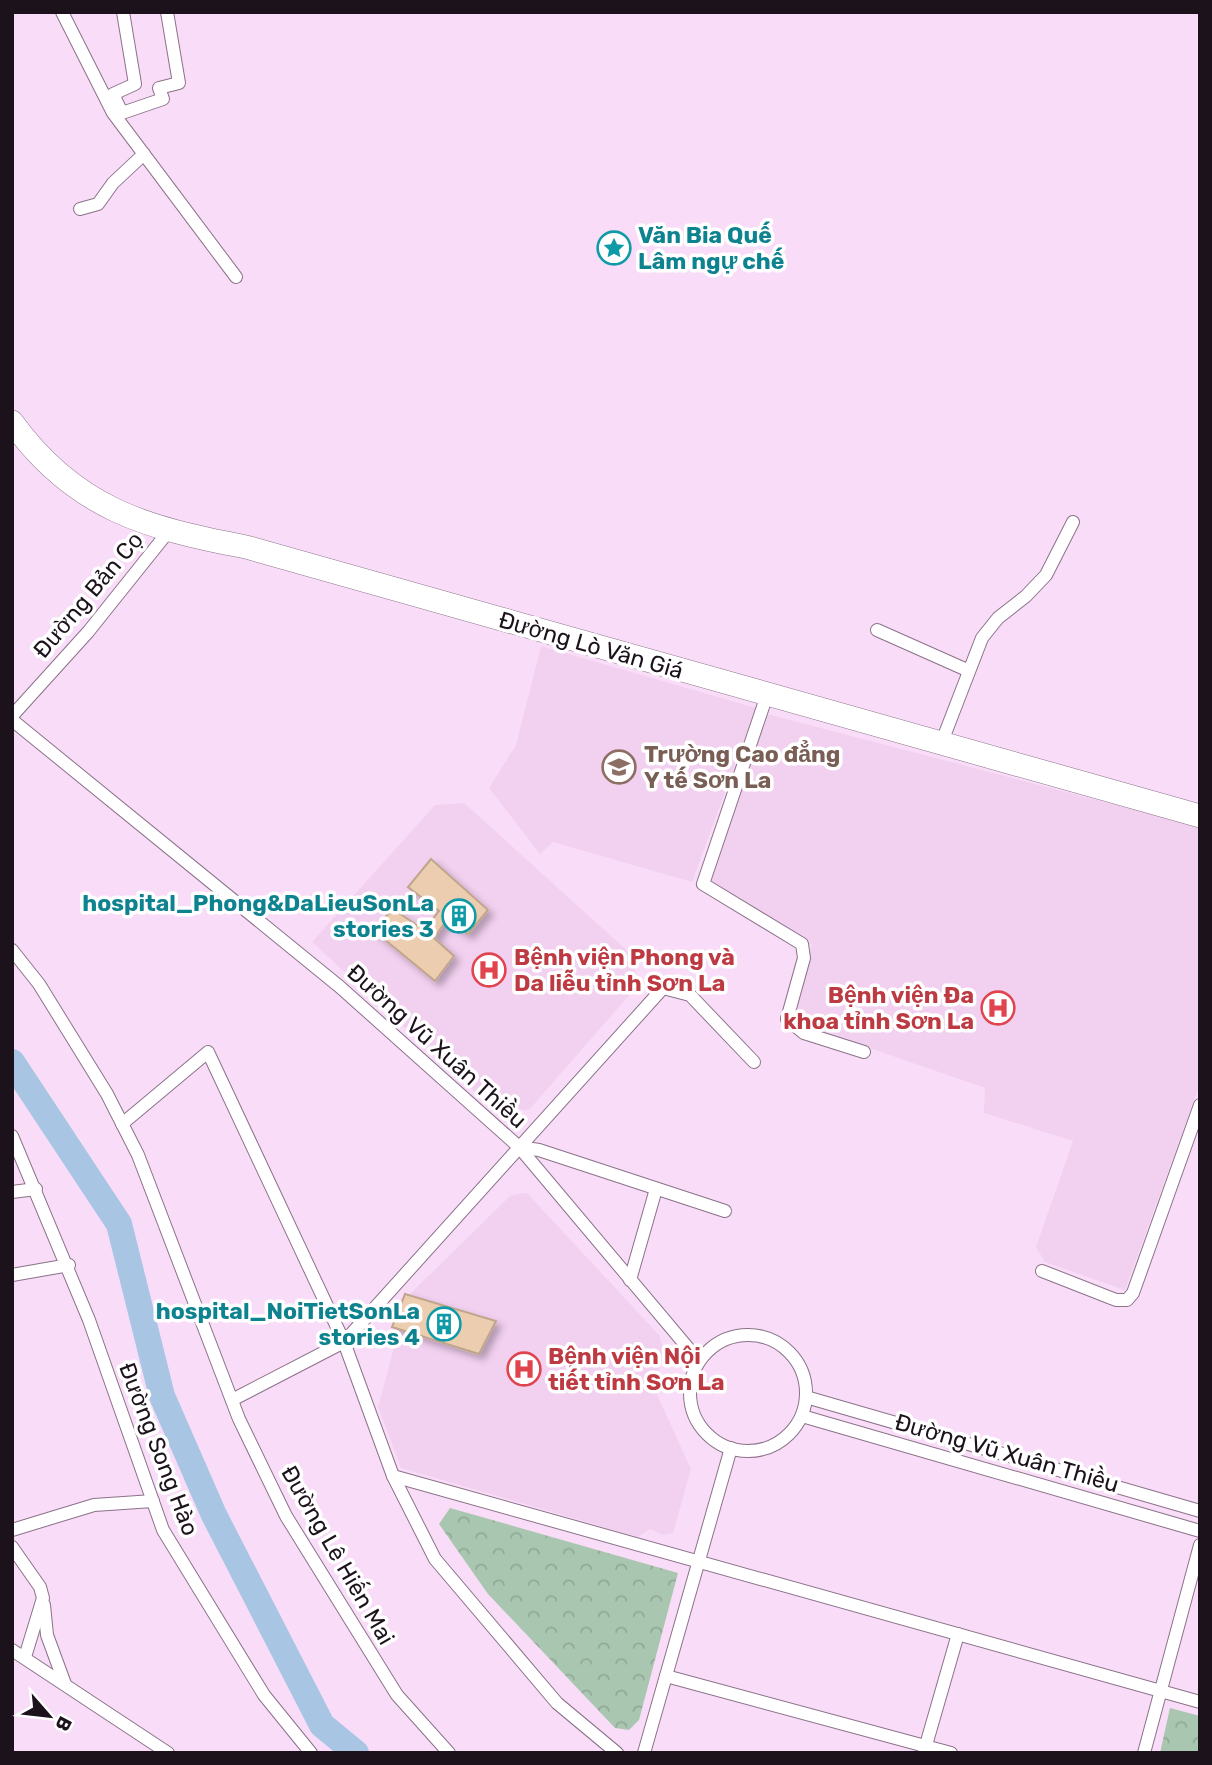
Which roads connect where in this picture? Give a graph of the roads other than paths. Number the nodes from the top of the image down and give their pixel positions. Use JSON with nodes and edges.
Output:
{"nodes":[{"id":1,"x":62,"y":12,"type":"edge"},
{"id":2,"x":123,"y":12,"type":"edge"},
{"id":3,"x":167,"y":12,"type":"edge"},
{"id":4,"x":144,"y":154,"type":"junction"},
{"id":5,"x":80,"y":209,"type":"dead end"},
{"id":6,"x":236,"y":276,"type":"dead end"},
{"id":7,"x":12,"y":422,"type":"edge"},
{"id":8,"x":1073,"y":522,"type":"dead end"},
{"id":9,"x":168,"y":532,"type":"junction"},
{"id":10,"x":877,"y":630,"type":"dead end"},
{"id":11,"x":967,"y":670,"type":"junction"},
{"id":12,"x":767,"y":695,"type":"junction"},
{"id":13,"x":12,"y":718,"type":"edge"},
{"id":14,"x":941,"y":744,"type":"junction"},
{"id":15,"x":1200,"y":816,"type":"edge"},
{"id":16,"x":12,"y":950,"type":"edge"},
{"id":17,"x":864,"y":1052,"type":"dead end"},
{"id":18,"x":754,"y":1062,"type":"dead end"},
{"id":19,"x":1200,"y":1105,"type":"edge"},
{"id":20,"x":122,"y":1124,"type":"junction"},
{"id":21,"x":12,"y":1136,"type":"edge"},
{"id":22,"x":519,"y":1147,"type":"junction"},
{"id":23,"x":36,"y":1189,"type":"junction"},
{"id":24,"x":656,"y":1189,"type":"junction"},
{"id":25,"x":12,"y":1192,"type":"edge"},
{"id":26,"x":725,"y":1211,"type":"dead end"},
{"id":27,"x":68,"y":1265,"type":"junction"},
{"id":28,"x":1042,"y":1271,"type":"dead end"},
{"id":29,"x":12,"y":1275,"type":"edge"},
{"id":30,"x":630,"y":1280,"type":"junction"},
{"id":31,"x":344,"y":1342,"type":"junction"},
{"id":32,"x":699,"y":1361,"type":"junction"},
{"id":33,"x":806,"y":1397,"type":"junction"},
{"id":34,"x":232,"y":1400,"type":"junction"},
{"id":35,"x":802,"y":1416,"type":"junction"},
{"id":36,"x":731,"y":1448,"type":"junction"},
{"id":37,"x":393,"y":1476,"type":"junction"},
{"id":38,"x":153,"y":1502,"type":"junction"},
{"id":39,"x":1200,"y":1511,"type":"edge"},
{"id":40,"x":12,"y":1530,"type":"edge"},
{"id":41,"x":1200,"y":1531,"type":"edge"},
{"id":42,"x":1200,"y":1545,"type":"edge"},
{"id":43,"x":12,"y":1547,"type":"edge"},
{"id":44,"x":699,"y":1562,"type":"junction"},
{"id":45,"x":43,"y":1598,"type":"junction"},
{"id":46,"x":958,"y":1634,"type":"junction"},
{"id":47,"x":12,"y":1650,"type":"edge"},
{"id":48,"x":25,"y":1657,"type":"junction"},
{"id":49,"x":666,"y":1676,"type":"junction"},
{"id":50,"x":65,"y":1684,"type":"junction"},
{"id":51,"x":1161,"y":1691,"type":"junction"},
{"id":52,"x":1200,"y":1702,"type":"edge"},
{"id":53,"x":925,"y":1750,"type":"edge"},
{"id":54,"x":168,"y":1753,"type":"edge"},
{"id":55,"x":311,"y":1753,"type":"edge"},
{"id":56,"x":449,"y":1753,"type":"edge"},
{"id":57,"x":617,"y":1753,"type":"edge"},
{"id":58,"x":644,"y":1753,"type":"edge"},
{"id":59,"x":951,"y":1753,"type":"edge"},
{"id":60,"x":1144,"y":1753,"type":"edge"}],
"edges":[{"from":1,"to":4,"type":"street"},
{"from":2,"to":3,"type":"street"},
{"from":4,"to":5,"type":"street"},
{"from":4,"to":6,"type":"street"},
{"from":7,"to":9,"type":"highway","name":"Đường Lò Văn Giá"},
{"from":8,"to":11,"type":"street"},
{"from":9,"to":12,"type":"highway","name":"Đường Lò Văn Giá"},
{"from":9,"to":13,"type":"street","name":"Đường Bản Cọ"},
{"from":10,"to":11,"type":"street"},
{"from":11,"to":14,"type":"street"},
{"from":12,"to":14,"type":"highway","name":"Đường Lò Văn Giá"},
{"from":12,"to":17,"type":"street"},
{"from":13,"to":22,"type":"street","name":"Đường Vũ Xuân Thiều"},
{"from":14,"to":15,"type":"highway","name":"Đường Lò Văn Giá"},
{"from":16,"to":20,"type":"street","name":"Đường Lê Hiến Mai"},
{"from":18,"to":22,"type":"street"},
{"from":19,"to":28,"type":"street"},
{"from":20,"to":31,"type":"street"},
{"from":20,"to":34,"type":"street","name":"Đường Lê Hiến Mai"},
{"from":21,"to":23,"type":"street","name":"Đường Song Hào"},
{"from":22,"to":24,"type":"street"},
{"from":22,"to":30,"type":"street","name":"Đường Vũ Xuân Thiều"},
{"from":22,"to":31,"type":"street"},
{"from":23,"to":25,"type":"street"},
{"from":23,"to":27,"type":"street","name":"Đường Song Hào"},
{"from":24,"to":26,"type":"street"},
{"from":24,"to":30,"type":"street"},
{"from":27,"to":29,"type":"street"},
{"from":27,"to":38,"type":"street","name":"Đường Song Hào"},
{"from":30,"to":32,"type":"street","name":"Đường Vũ Xuân Thiều"},
{"from":31,"to":34,"type":"street"},
{"from":31,"to":37,"type":"street"},
{"from":32,"to":33,"type":"street"},
{"from":32,"to":36,"type":"street"},
{"from":33,"to":35,"type":"street"},
{"from":33,"to":39,"type":"street","name":"Đường Vũ Xuân Thiều"},
{"from":34,"to":56,"type":"street","name":"Đường Lê Hiến Mai"},
{"from":35,"to":36,"type":"street"},
{"from":35,"to":41,"type":"street","name":"Đường Vũ Xuân Thiều"},
{"from":36,"to":44,"type":"street"},
{"from":37,"to":44,"type":"street"},
{"from":37,"to":57,"type":"street"},
{"from":38,"to":40,"type":"street"},
{"from":38,"to":55,"type":"street","name":"Đường Song Hào"},
{"from":42,"to":51,"type":"street"},
{"from":43,"to":45,"type":"street"},
{"from":44,"to":46,"type":"street"},
{"from":44,"to":49,"type":"street"},
{"from":45,"to":48,"type":"street"},
{"from":45,"to":50,"type":"street"},
{"from":46,"to":51,"type":"street"},
{"from":46,"to":53,"type":"street"},
{"from":47,"to":48,"type":"street"},
{"from":48,"to":50,"type":"street"},
{"from":49,"to":53,"type":"street"},
{"from":49,"to":58,"type":"street"},
{"from":50,"to":54,"type":"street"},
{"from":51,"to":52,"type":"street"},
{"from":51,"to":60,"type":"street"},
{"from":53,"to":59,"type":"street"}]}
